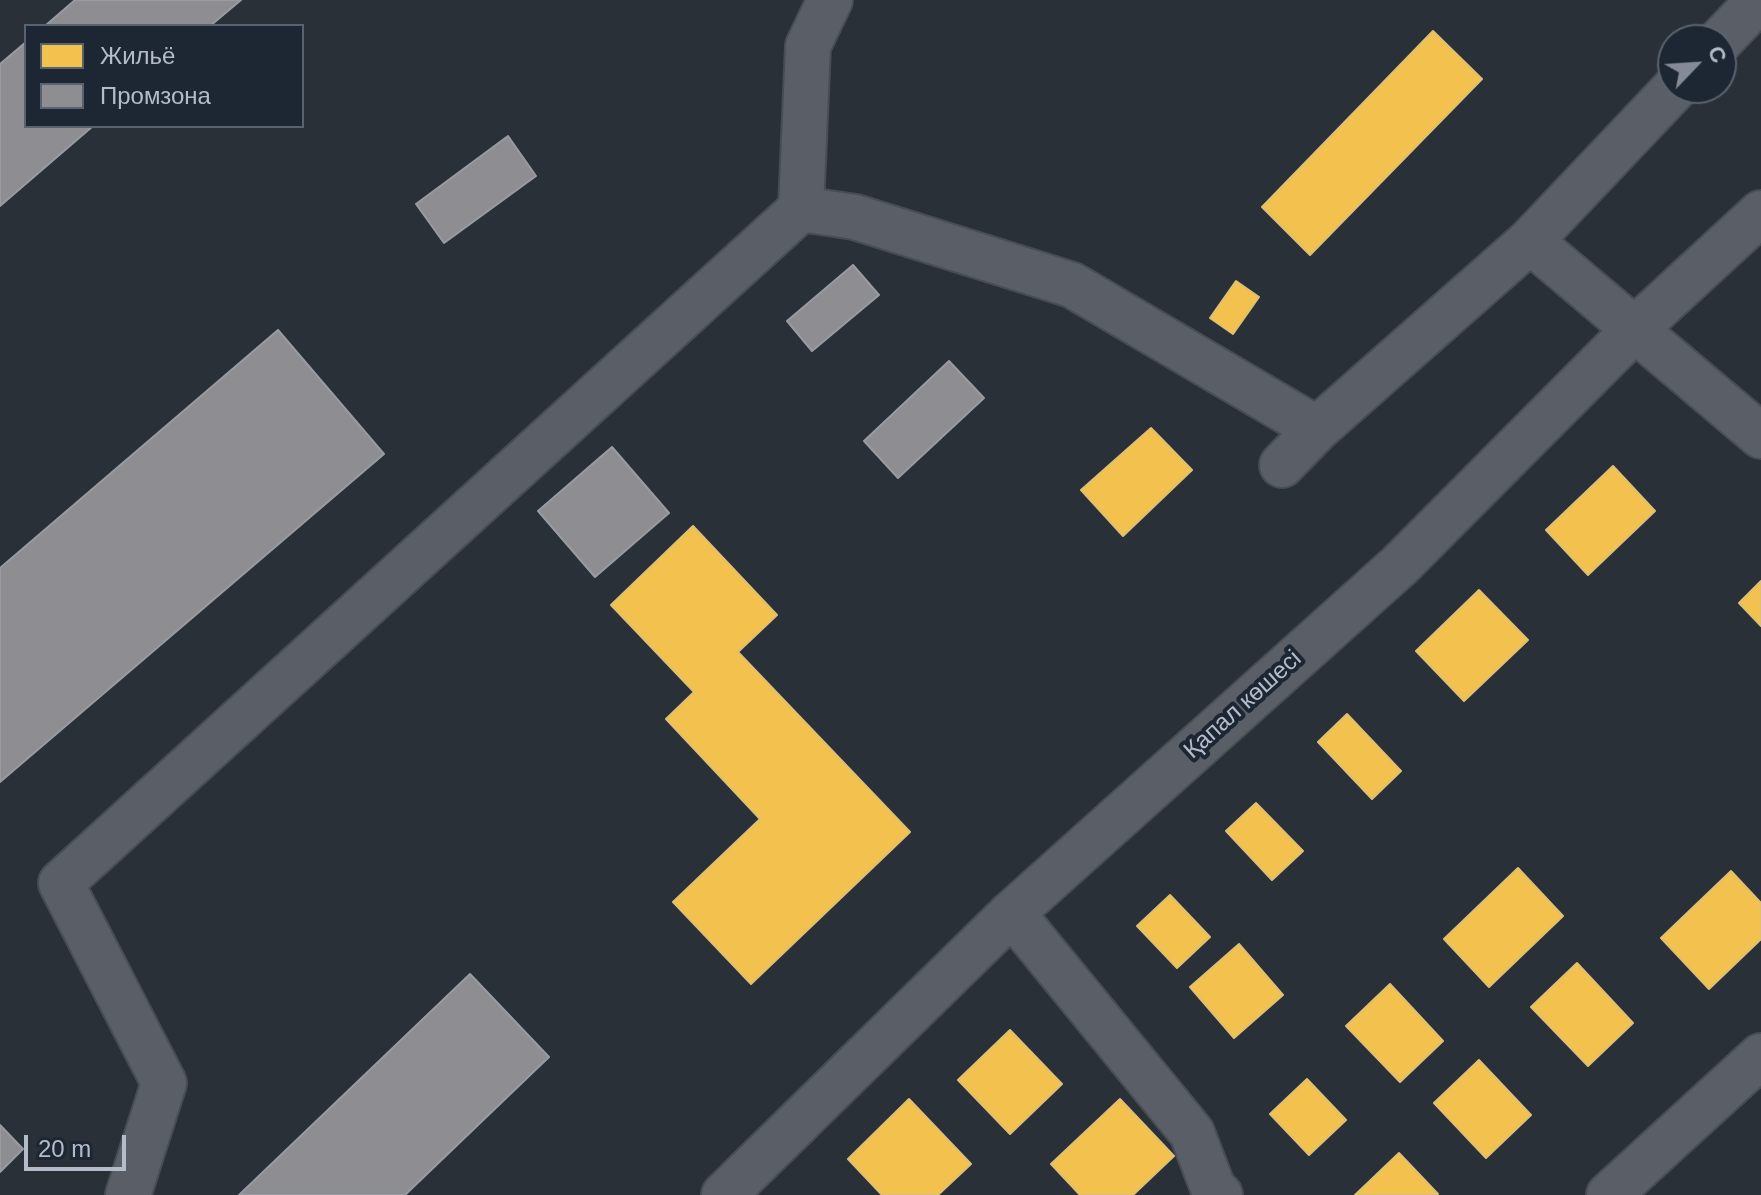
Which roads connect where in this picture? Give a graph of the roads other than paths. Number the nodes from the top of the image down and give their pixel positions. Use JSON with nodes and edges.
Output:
{"nodes":[{"id":1,"x":830,"y":0,"type":"edge"},
{"id":2,"x":1757,"y":9,"type":"edge"},
{"id":3,"x":1737,"y":26,"type":"edge"},
{"id":4,"x":1660,"y":104,"type":"edge"},
{"id":5,"x":801,"y":209,"type":"junction"},
{"id":6,"x":1761,"y":213,"type":"edge"},
{"id":7,"x":1530,"y":241,"type":"junction"},
{"id":8,"x":1634,"y":330,"type":"junction"},
{"id":9,"x":1317,"y":429,"type":"junction"},
{"id":10,"x":1761,"y":436,"type":"edge"},
{"id":11,"x":1282,"y":465,"type":"dead end"},
{"id":12,"x":1012,"y":913,"type":"junction"},
{"id":13,"x":1761,"y":1056,"type":"edge"},
{"id":14,"x":128,"y":1195,"type":"edge"},
{"id":15,"x":724,"y":1195,"type":"edge"},
{"id":16,"x":1220,"y":1195,"type":"edge"},
{"id":17,"x":1609,"y":1195,"type":"edge"}],
"edges":[{"from":1,"to":5,"type":"street"},
{"from":2,"to":3,"type":"street"},
{"from":4,"to":7,"type":"street"},
{"from":5,"to":9,"type":"street"},
{"from":5,"to":14,"type":"street"},
{"from":6,"to":8,"type":"street","name":"Қапал көшесі"},
{"from":7,"to":8,"type":"street"},
{"from":7,"to":9,"type":"street"},
{"from":8,"to":10,"type":"street"},
{"from":8,"to":12,"type":"street","name":"Қапал көшесі"},
{"from":9,"to":11,"type":"street"},
{"from":12,"to":15,"type":"street","name":"Қапал көшесі"},
{"from":12,"to":16,"type":"street"},
{"from":13,"to":17,"type":"street"}]}
